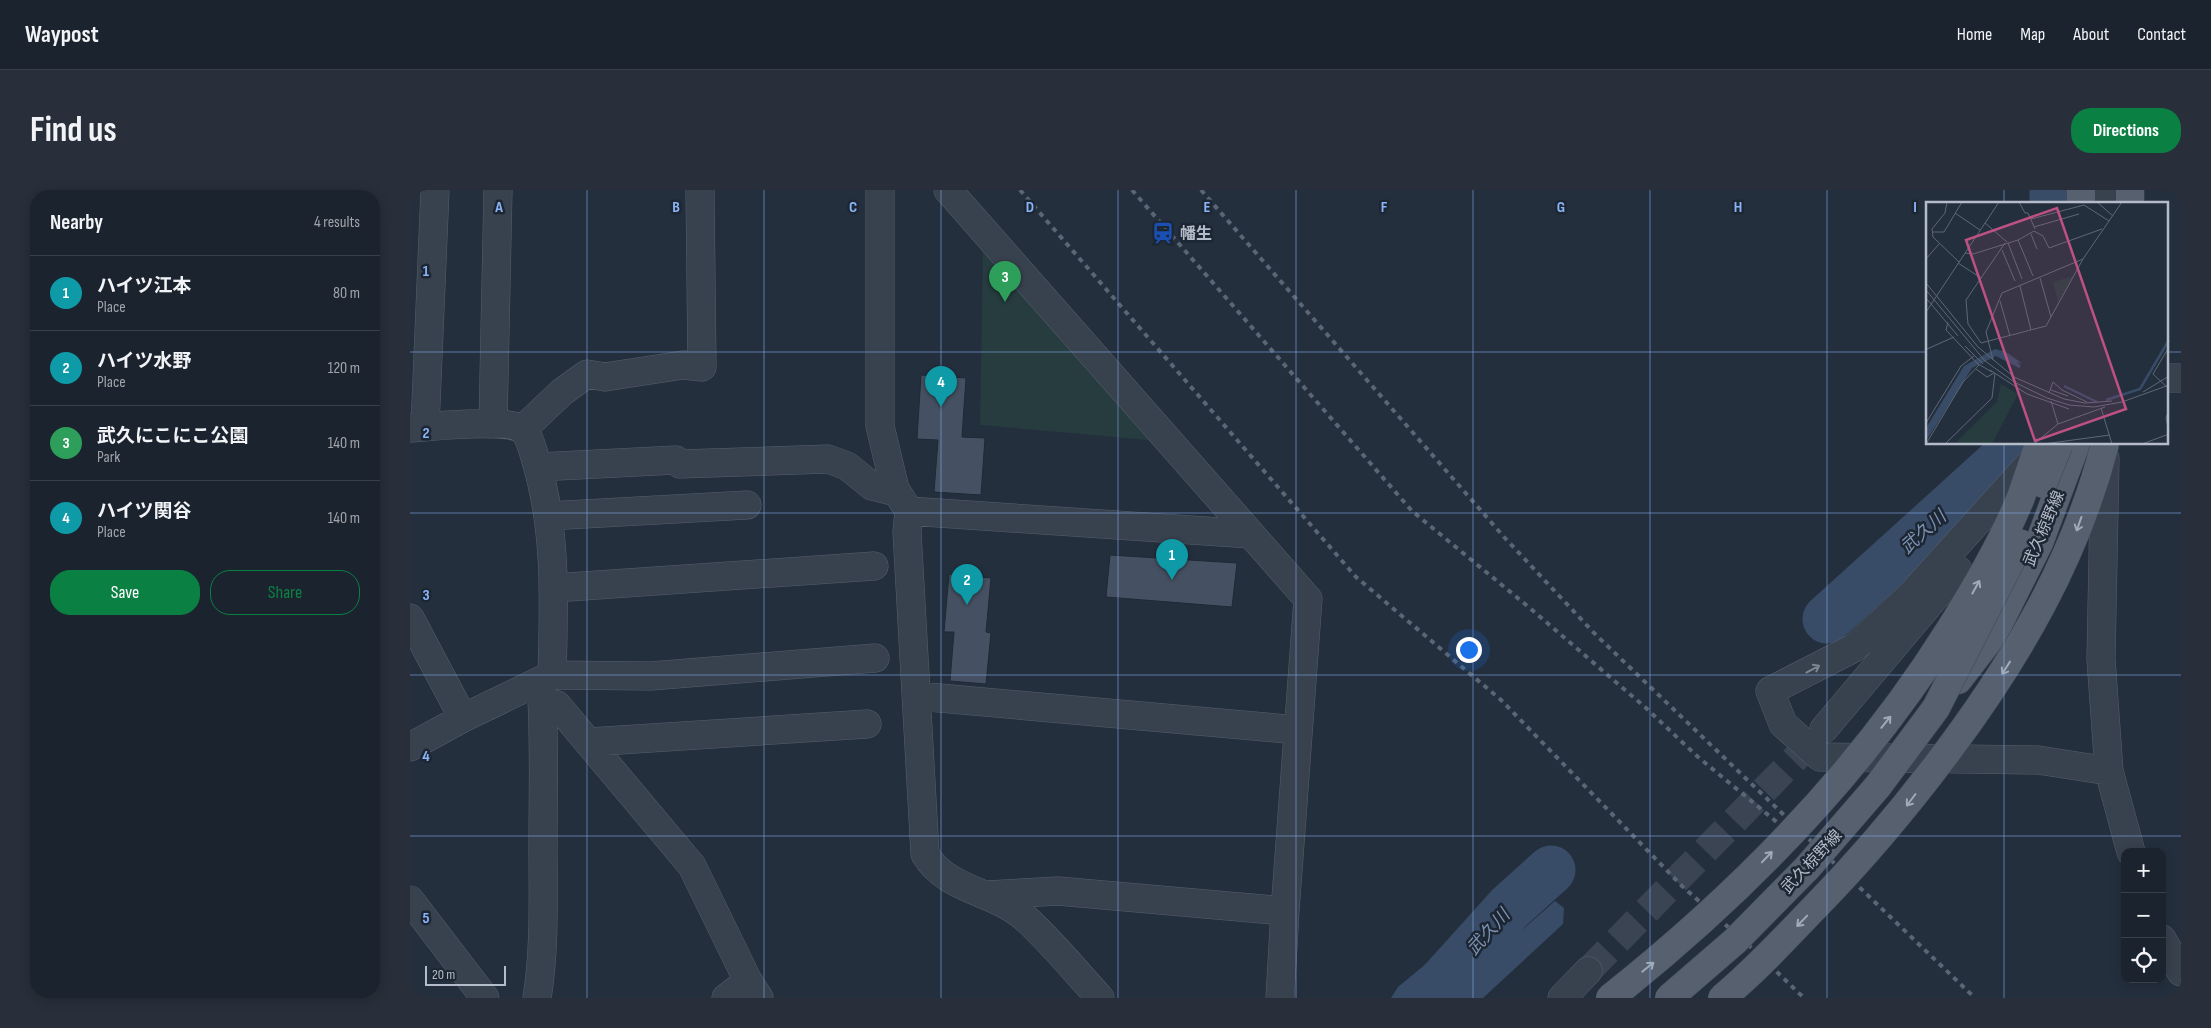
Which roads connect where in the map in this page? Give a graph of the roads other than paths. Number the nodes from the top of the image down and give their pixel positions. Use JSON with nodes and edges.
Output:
{"nodes":[{"id":1,"x":435,"y":190,"type":"edge"},
{"id":2,"x":498,"y":190,"type":"edge"},
{"id":3,"x":700,"y":190,"type":"edge"},
{"id":4,"x":880,"y":190,"type":"edge"},
{"id":5,"x":948,"y":190,"type":"edge"},
{"id":6,"x":2168,"y":378,"type":"edge"},
{"id":7,"x":2181,"y":378,"type":"edge"},
{"id":8,"x":493,"y":424,"type":"junction"},
{"id":9,"x":418,"y":428,"type":"edge"},
{"id":10,"x":523,"y":429,"type":"junction"},
{"id":11,"x":2039,"y":445,"type":"edge"},
{"id":12,"x":2047,"y":445,"type":"edge"},
{"id":13,"x":2059,"y":445,"type":"edge"},
{"id":14,"x":2060,"y":445,"type":"edge"},
{"id":15,"x":2076,"y":445,"type":"edge"},
{"id":16,"x":2105,"y":445,"type":"edge"},
{"id":17,"x":2105,"y":445,"type":"edge"},
{"id":18,"x":538,"y":468,"type":"junction"},
{"id":19,"x":903,"y":502,"type":"junction"},
{"id":20,"x":747,"y":505,"type":"dead end"},
{"id":21,"x":548,"y":516,"type":"junction"},
{"id":22,"x":1250,"y":534,"type":"junction"},
{"id":23,"x":874,"y":566,"type":"dead end"},
{"id":24,"x":554,"y":588,"type":"junction"},
{"id":25,"x":410,"y":618,"type":"edge"},
{"id":26,"x":875,"y":658,"type":"dead end"},
{"id":27,"x":545,"y":686,"type":"junction"},
{"id":28,"x":917,"y":696,"type":"junction"},
{"id":29,"x":1936,"y":708,"type":"junction"},
{"id":30,"x":463,"y":718,"type":"junction"},
{"id":31,"x":868,"y":724,"type":"dead end"},
{"id":32,"x":1824,"y":729,"type":"tunnel mouth"},
{"id":33,"x":1298,"y":730,"type":"junction"},
{"id":34,"x":589,"y":742,"type":"junction"},
{"id":35,"x":410,"y":747,"type":"edge"},
{"id":36,"x":2109,"y":771,"type":"junction"},
{"id":37,"x":2130,"y":848,"type":"edge"},
{"id":38,"x":987,"y":895,"type":"junction"},
{"id":39,"x":410,"y":900,"type":"edge"},
{"id":40,"x":1284,"y":911,"type":"junction"},
{"id":41,"x":2166,"y":945,"type":"edge"},
{"id":42,"x":1588,"y":971,"type":"tunnel mouth"},
{"id":43,"x":2181,"y":972,"type":"edge"},
{"id":44,"x":754,"y":989,"type":"edge"},
{"id":45,"x":485,"y":998,"type":"edge"},
{"id":46,"x":537,"y":998,"type":"edge"},
{"id":47,"x":726,"y":998,"type":"edge"},
{"id":48,"x":1100,"y":998,"type":"edge"},
{"id":49,"x":1280,"y":998,"type":"edge"},
{"id":50,"x":1562,"y":998,"type":"edge"},
{"id":51,"x":1610,"y":998,"type":"edge"},
{"id":52,"x":1669,"y":998,"type":"edge"},
{"id":53,"x":1722,"y":998,"type":"edge"}],
"edges":[{"from":1,"to":9,"type":"street"},
{"from":2,"to":8,"type":"street"},
{"from":3,"to":10,"type":"street"},
{"from":4,"to":19,"type":"street"},
{"from":5,"to":22,"type":"street"},
{"from":6,"to":7,"type":"street"},
{"from":8,"to":9,"type":"street"},
{"from":8,"to":10,"type":"street"},
{"from":10,"to":18,"type":"street"},
{"from":51,"to":11,"type":"main road","one_way":true,"bridge":true},
{"from":36,"to":12,"type":"street","one_way":true},
{"from":13,"to":32,"type":"street"},
{"from":14,"to":29,"type":"main road","name":"武久椋野線","bridge":true},
{"from":15,"to":29,"type":"main road","name":"武久椋野線","bridge":true},
{"from":16,"to":36,"type":"street"},
{"from":17,"to":53,"type":"main road","one_way":true,"bridge":true},
{"from":18,"to":19,"type":"street"},
{"from":18,"to":21,"type":"street"},
{"from":19,"to":22,"type":"street"},
{"from":19,"to":28,"type":"street"},
{"from":20,"to":21,"type":"street"},
{"from":21,"to":24,"type":"street"},
{"from":22,"to":33,"type":"street"},
{"from":23,"to":24,"type":"street"},
{"from":24,"to":27,"type":"street"},
{"from":25,"to":30,"type":"street"},
{"from":26,"to":27,"type":"street"},
{"from":27,"to":30,"type":"street"},
{"from":27,"to":34,"type":"street"},
{"from":27,"to":46,"type":"street"},
{"from":28,"to":33,"type":"street"},
{"from":28,"to":38,"type":"street"},
{"from":29,"to":52,"type":"main road","name":"武久椋野線","bridge":true},
{"from":30,"to":35,"type":"street"},
{"from":31,"to":34,"type":"street"},
{"from":33,"to":40,"type":"street"},
{"from":34,"to":44,"type":"street"},
{"from":36,"to":37,"type":"street"},
{"from":38,"to":40,"type":"street"},
{"from":38,"to":48,"type":"street"},
{"from":39,"to":45,"type":"street"},
{"from":40,"to":49,"type":"street"},
{"from":41,"to":43,"type":"street"},
{"from":42,"to":50,"type":"street"},
{"from":44,"to":47,"type":"street"}]}
